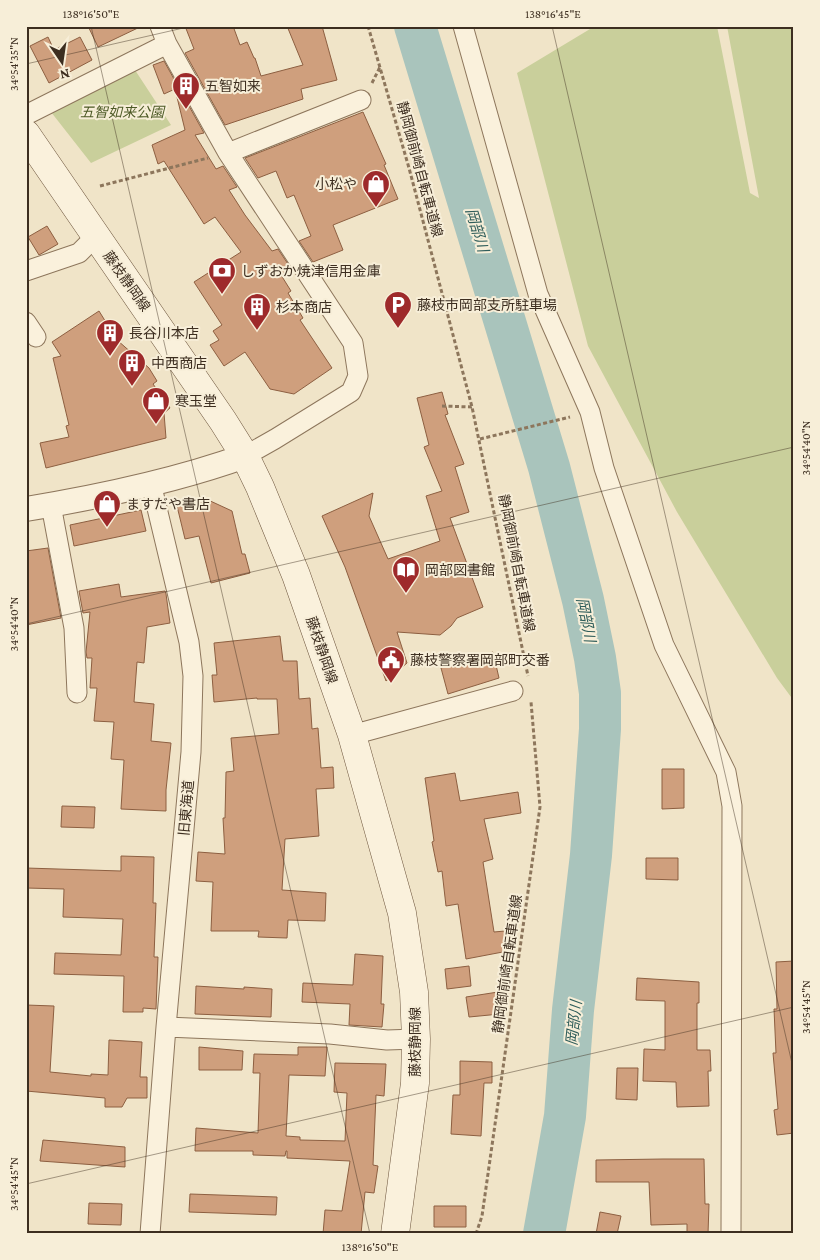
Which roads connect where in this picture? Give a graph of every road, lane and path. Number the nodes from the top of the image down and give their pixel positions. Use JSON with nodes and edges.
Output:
{"nodes":[{"id":1,"x":160,"y":26,"type":"edge"},
{"id":2,"x":368,"y":26,"type":"edge"},
{"id":3,"x":463,"y":26,"type":"edge"},
{"id":4,"x":167,"y":44,"type":"junction"},
{"id":5,"x":361,"y":100,"type":"dead end"},
{"id":6,"x":26,"y":115,"type":"edge"},
{"id":7,"x":26,"y":134,"type":"edge"},
{"id":8,"x":228,"y":153,"type":"junction"},
{"id":9,"x":100,"y":186,"type":"dead end"},
{"id":10,"x":96,"y":236,"type":"junction"},
{"id":11,"x":26,"y":271,"type":"edge"},
{"id":12,"x":442,"y":406,"type":"dead end"},
{"id":13,"x":472,"y":407,"type":"junction"},
{"id":14,"x":590,"y":412,"type":"junction"},
{"id":15,"x":480,"y":439,"type":"junction"},
{"id":16,"x":245,"y":456,"type":"junction"},
{"id":17,"x":151,"y":483,"type":"junction"},
{"id":18,"x":51,"y":505,"type":"junction"},
{"id":19,"x":26,"y":509,"type":"edge"},
{"id":20,"x":529,"y":680,"type":"dead end"},
{"id":21,"x":513,"y":691,"type":"dead end"},
{"id":22,"x":78,"y":693,"type":"dead end"},
{"id":23,"x":530,"y":700,"type":"dead end"},
{"id":24,"x":352,"y":735,"type":"junction"},
{"id":25,"x":166,"y":1027,"type":"junction"},
{"id":26,"x":416,"y":1040,"type":"junction"},
{"id":27,"x":150,"y":1234,"type":"edge"},
{"id":28,"x":395,"y":1234,"type":"edge"},
{"id":29,"x":476,"y":1234,"type":"edge"},
{"id":30,"x":731,"y":1234,"type":"edge"}],
"edges":[{"from":1,"to":4,"type":"street"},
{"from":2,"to":13,"type":"path","name":"静岡御前崎自転車道線"},
{"from":3,"to":14,"type":"street"},
{"from":4,"to":6,"type":"street"},
{"from":4,"to":8,"type":"street"},
{"from":5,"to":8,"type":"street"},
{"from":7,"to":10,"type":"main road","name":"藤枝静岡線"},
{"from":8,"to":9,"type":"path"},
{"from":8,"to":16,"type":"street"},
{"from":10,"to":11,"type":"street"},
{"from":10,"to":16,"type":"main road","name":"藤枝静岡線"},
{"from":12,"to":13,"type":"path"},
{"from":13,"to":15,"type":"path","name":"静岡御前崎自転車道線"},
{"from":14,"to":15,"type":"path"},
{"from":14,"to":30,"type":"street"},
{"from":15,"to":20,"type":"path","name":"静岡御前崎自転車道線"},
{"from":16,"to":17,"type":"street"},
{"from":16,"to":24,"type":"main road","name":"藤枝静岡線"},
{"from":17,"to":18,"type":"street"},
{"from":17,"to":25,"type":"street","name":"旧東海道"},
{"from":18,"to":19,"type":"street"},
{"from":18,"to":22,"type":"street"},
{"from":21,"to":24,"type":"street"},
{"from":23,"to":29,"type":"path","name":"静岡御前崎自転車道線"},
{"from":24,"to":26,"type":"main road","name":"藤枝静岡線"},
{"from":25,"to":26,"type":"street"},
{"from":25,"to":27,"type":"street","name":"旧東海道"},
{"from":26,"to":28,"type":"main road","name":"藤枝静岡線"}]}
